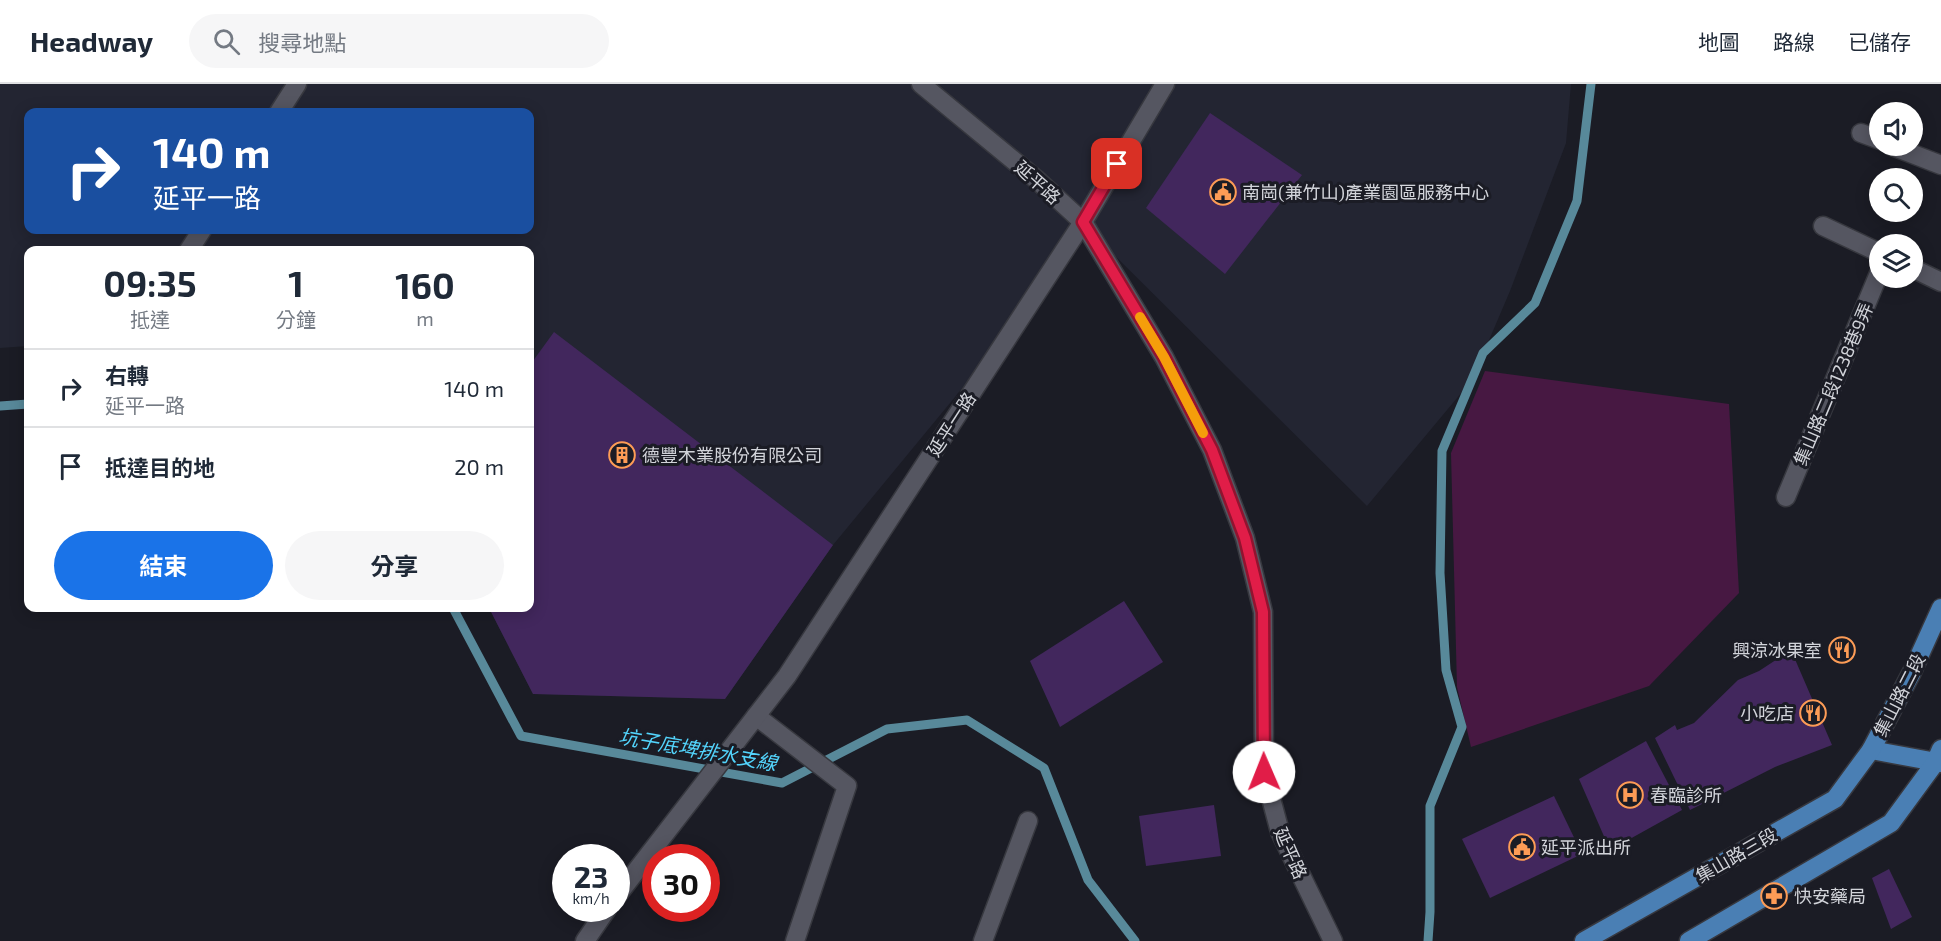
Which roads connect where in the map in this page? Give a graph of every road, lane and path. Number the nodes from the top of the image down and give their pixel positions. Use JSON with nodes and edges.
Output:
{"nodes":[{"id":1,"x":297,"y":84,"type":"edge"},
{"id":2,"x":921,"y":84,"type":"edge"},
{"id":3,"x":1165,"y":84,"type":"edge"},
{"id":4,"x":282,"y":108,"type":"edge"},
{"id":5,"x":1861,"y":133,"type":"dead end"},
{"id":6,"x":1869,"y":136,"type":"edge"},
{"id":7,"x":1918,"y":156,"type":"edge"},
{"id":8,"x":1941,"y":165,"type":"edge"},
{"id":9,"x":1083,"y":222,"type":"junction"},
{"id":10,"x":1823,"y":226,"type":"dead end"},
{"id":11,"x":1869,"y":248,"type":"edge"},
{"id":12,"x":1923,"y":273,"type":"edge"},
{"id":13,"x":1941,"y":282,"type":"edge"},
{"id":14,"x":1873,"y":288,"type":"edge"},
{"id":15,"x":1785,"y":497,"type":"dead end"},
{"id":16,"x":1941,"y":608,"type":"edge"},
{"id":17,"x":756,"y":716,"type":"junction"},
{"id":18,"x":1871,"y":750,"type":"junction"},
{"id":19,"x":1939,"y":758,"type":"edge"},
{"id":20,"x":1028,"y":821,"type":"dead end"},
{"id":21,"x":630,"y":879,"type":"edge"},
{"id":22,"x":598,"y":922,"type":"edge"},
{"id":23,"x":585,"y":941,"type":"edge"},
{"id":24,"x":795,"y":941,"type":"edge"},
{"id":25,"x":983,"y":941,"type":"edge"},
{"id":26,"x":1333,"y":941,"type":"edge"},
{"id":27,"x":1584,"y":941,"type":"edge"},
{"id":28,"x":1689,"y":941,"type":"edge"}],
"edges":[{"from":1,"to":4,"type":"street"},
{"from":2,"to":9,"type":"street","name":"延平路"},
{"from":3,"to":9,"type":"street","name":"延平一路"},
{"from":5,"to":6,"type":"street"},
{"from":7,"to":8,"type":"street"},
{"from":9,"to":17,"type":"street","name":"延平一路"},
{"from":9,"to":26,"type":"street","name":"延平路"},
{"from":10,"to":11,"type":"street"},
{"from":12,"to":13,"type":"street"},
{"from":14,"to":15,"type":"street","name":"集山路二段1238巷9弄"},
{"from":16,"to":18,"type":"main road","name":"集山路二段"},
{"from":17,"to":21,"type":"street","name":"延平一路"},
{"from":17,"to":24,"type":"street"},
{"from":18,"to":19,"type":"main road"},
{"from":18,"to":27,"type":"main road","name":"集山路三段"},
{"from":19,"to":28,"type":"main road"},
{"from":20,"to":25,"type":"street"},
{"from":22,"to":23,"type":"street"}]}
